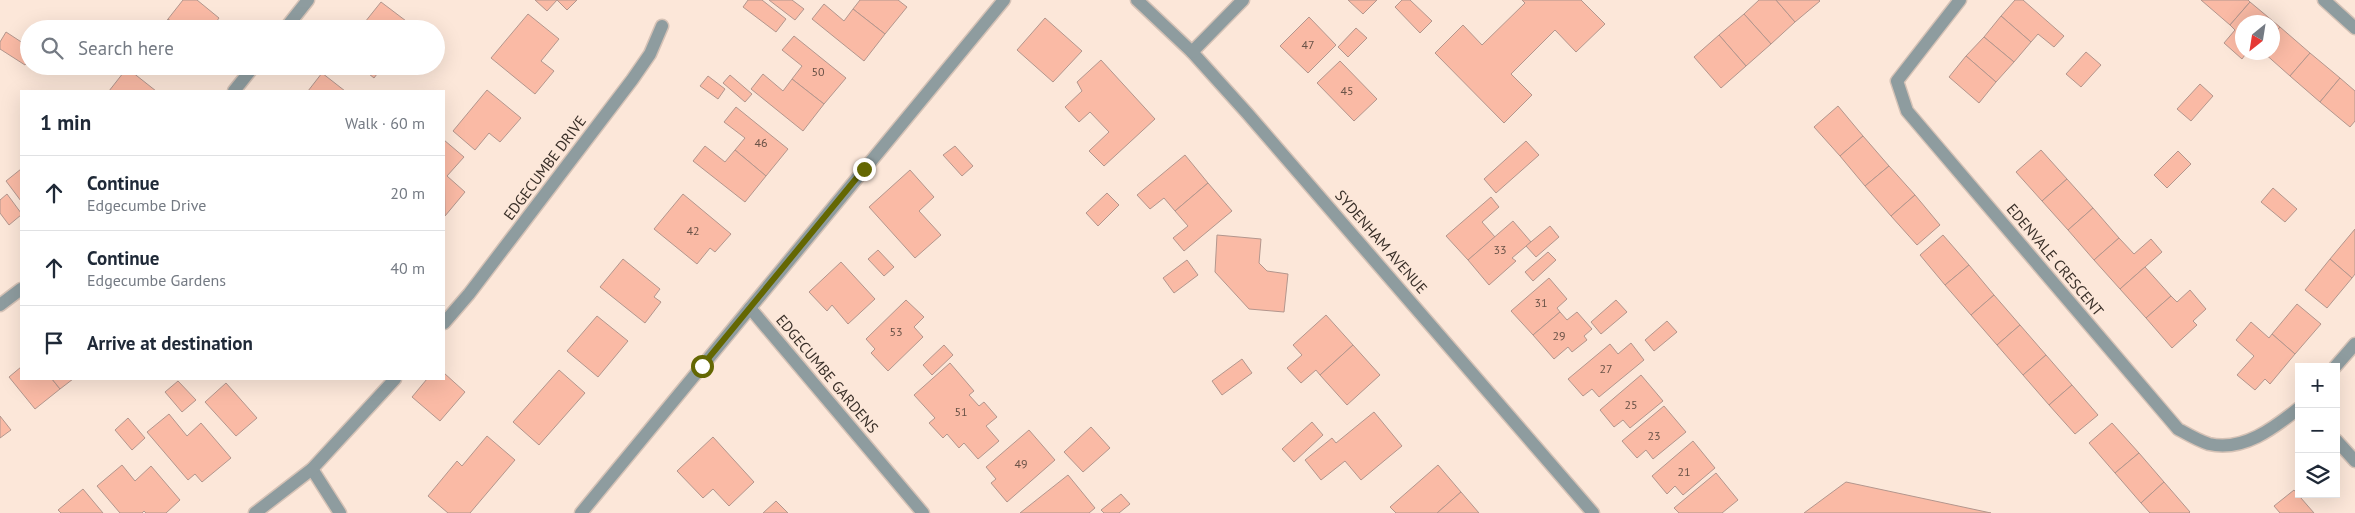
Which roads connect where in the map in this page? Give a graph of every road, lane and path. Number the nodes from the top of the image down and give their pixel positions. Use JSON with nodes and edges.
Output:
{"nodes":[{"id":1,"x":308,"y":0,"type":"edge"},
{"id":2,"x":1004,"y":0,"type":"edge"},
{"id":3,"x":1137,"y":0,"type":"edge"},
{"id":4,"x":1242,"y":0,"type":"edge"},
{"id":5,"x":1960,"y":0,"type":"edge"},
{"id":6,"x":2324,"y":0,"type":"edge"},
{"id":7,"x":292,"y":20,"type":"edge"},
{"id":8,"x":662,"y":26,"type":"dead end"},
{"id":9,"x":2355,"y":28,"type":"edge"},
{"id":10,"x":1192,"y":52,"type":"junction"},
{"id":11,"x":247,"y":75,"type":"edge"},
{"id":12,"x":235,"y":90,"type":"edge"},
{"id":13,"x":20,"y":290,"type":"edge"},
{"id":14,"x":0,"y":305,"type":"edge"},
{"id":15,"x":750,"y":308,"type":"junction"},
{"id":16,"x":445,"y":322,"type":"edge"},
{"id":17,"x":2355,"y":344,"type":"edge"},
{"id":18,"x":2338,"y":363,"type":"edge"},
{"id":19,"x":394,"y":380,"type":"edge"},
{"id":20,"x":2295,"y":411,"type":"edge"},
{"id":21,"x":2340,"y":444,"type":"edge"},
{"id":22,"x":2355,"y":461,"type":"edge"},
{"id":23,"x":312,"y":469,"type":"junction"},
{"id":24,"x":255,"y":513,"type":"edge"},
{"id":25,"x":340,"y":513,"type":"edge"},
{"id":26,"x":581,"y":513,"type":"edge"},
{"id":27,"x":924,"y":513,"type":"edge"},
{"id":28,"x":1593,"y":513,"type":"edge"}],
"edges":[{"from":1,"to":7,"type":"street"},
{"from":2,"to":15,"type":"street"},
{"from":3,"to":10,"type":"street","name":"SYDENHAM AVENUE"},
{"from":4,"to":10,"type":"street"},
{"from":5,"to":20,"type":"street","name":"EDENVALE CRESCENT"},
{"from":6,"to":9,"type":"street"},
{"from":8,"to":16,"type":"street","name":"EDGECUMBE DRIVE"},
{"from":10,"to":28,"type":"street","name":"SYDENHAM AVENUE"},
{"from":11,"to":12,"type":"street"},
{"from":13,"to":14,"type":"street"},
{"from":15,"to":26,"type":"street"},
{"from":15,"to":27,"type":"street","name":"EDGECUMBE GARDENS"},
{"from":17,"to":18,"type":"street"},
{"from":19,"to":23,"type":"street"},
{"from":21,"to":22,"type":"street"},
{"from":23,"to":24,"type":"street"},
{"from":23,"to":25,"type":"street"}]}
